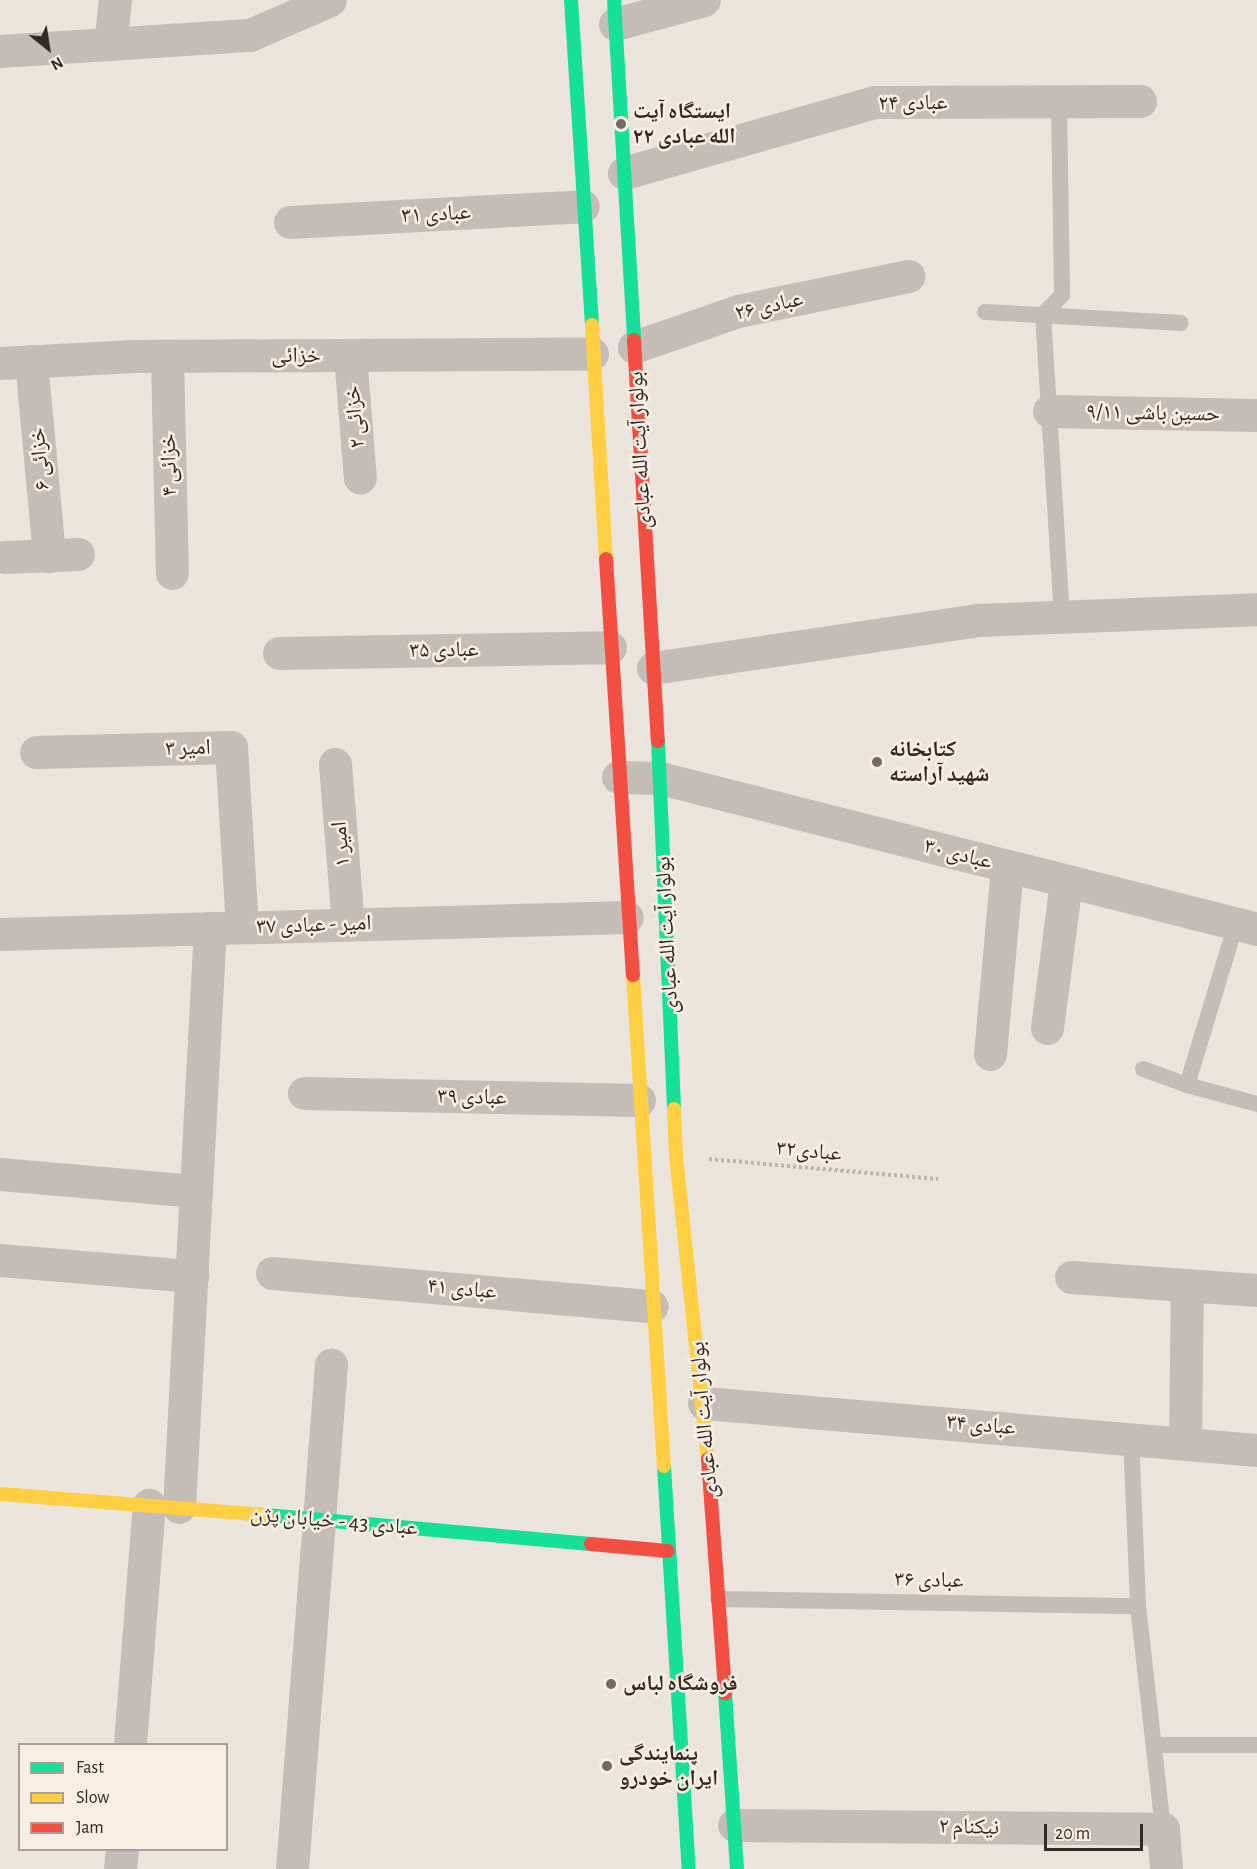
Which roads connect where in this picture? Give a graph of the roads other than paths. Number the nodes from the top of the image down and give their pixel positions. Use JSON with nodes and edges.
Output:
{"nodes":[{"id":1,"x":115,"y":0,"type":"edge"},
{"id":2,"x":330,"y":0,"type":"edge"},
{"id":3,"x":571,"y":0,"type":"edge"},
{"id":4,"x":704,"y":0,"type":"edge"},
{"id":5,"x":614,"y":12,"type":"edge"},
{"id":6,"x":110,"y":44,"type":"junction"},
{"id":7,"x":0,"y":51,"type":"edge"},
{"id":8,"x":1140,"y":101,"type":"dead end"},
{"id":9,"x":1059,"y":102,"type":"junction"},
{"id":10,"x":624,"y":173,"type":"junction"},
{"id":11,"x":583,"y":206,"type":"junction"},
{"id":12,"x":290,"y":222,"type":"dead end"},
{"id":13,"x":908,"y":276,"type":"dead end"},
{"id":14,"x":985,"y":312,"type":"dead end"},
{"id":15,"x":1043,"y":315,"type":"junction"},
{"id":16,"x":1181,"y":323,"type":"dead end"},
{"id":17,"x":634,"y":347,"type":"junction"},
{"id":18,"x":592,"y":354,"type":"junction"},
{"id":19,"x":350,"y":355,"type":"junction"},
{"id":20,"x":167,"y":357,"type":"junction"},
{"id":21,"x":16,"y":362,"type":"edge"},
{"id":22,"x":1049,"y":411,"type":"junction"},
{"id":23,"x":1257,"y":415,"type":"edge"},
{"id":24,"x":360,"y":478,"type":"dead end"},
{"id":25,"x":5,"y":557,"type":"dead end"},
{"id":26,"x":172,"y":573,"type":"dead end"},
{"id":27,"x":1257,"y":609,"type":"edge"},
{"id":28,"x":1062,"y":617,"type":"junction"},
{"id":29,"x":610,"y":647,"type":"junction"},
{"id":30,"x":279,"y":653,"type":"dead end"},
{"id":31,"x":653,"y":668,"type":"junction"},
{"id":32,"x":36,"y":753,"type":"dead end"},
{"id":33,"x":335,"y":764,"type":"dead end"},
{"id":34,"x":618,"y":777,"type":"junction"},
{"id":35,"x":660,"y":778,"type":"junction"},
{"id":36,"x":1008,"y":866,"type":"junction"},
{"id":37,"x":1066,"y":881,"type":"junction"},
{"id":38,"x":627,"y":917,"type":"junction"},
{"id":39,"x":348,"y":924,"type":"junction"},
{"id":40,"x":1246,"y":926,"type":"edge"},
{"id":41,"x":242,"y":927,"type":"junction"},
{"id":42,"x":210,"y":928,"type":"junction"},
{"id":43,"x":0,"y":934,"type":"edge"},
{"id":44,"x":1047,"y":1028,"type":"dead end"},
{"id":45,"x":990,"y":1054,"type":"dead end"},
{"id":46,"x":1143,"y":1069,"type":"dead end"},
{"id":47,"x":1187,"y":1085,"type":"junction"},
{"id":48,"x":304,"y":1093,"type":"dead end"},
{"id":49,"x":639,"y":1100,"type":"junction"},
{"id":50,"x":1257,"y":1104,"type":"edge"},
{"id":51,"x":0,"y":1174,"type":"edge"},
{"id":52,"x":196,"y":1191,"type":"junction"},
{"id":53,"x":0,"y":1260,"type":"edge"},
{"id":54,"x":272,"y":1273,"type":"dead end"},
{"id":55,"x":192,"y":1276,"type":"junction"},
{"id":56,"x":1071,"y":1277,"type":"dead end"},
{"id":57,"x":1187,"y":1285,"type":"junction"},
{"id":58,"x":1257,"y":1290,"type":"edge"},
{"id":59,"x":652,"y":1306,"type":"junction"},
{"id":60,"x":331,"y":1365,"type":"dead end"},
{"id":61,"x":704,"y":1403,"type":"junction"},
{"id":62,"x":1131,"y":1437,"type":"junction"},
{"id":63,"x":1185,"y":1443,"type":"junction"},
{"id":64,"x":1257,"y":1450,"type":"edge"},
{"id":65,"x":0,"y":1494,"type":"edge"},
{"id":66,"x":164,"y":1506,"type":"junction"},
{"id":67,"x":319,"y":1519,"type":"junction"},
{"id":68,"x":668,"y":1551,"type":"junction"},
{"id":69,"x":718,"y":1599,"type":"junction"},
{"id":70,"x":1138,"y":1606,"type":"junction"},
{"id":71,"x":130,"y":1743,"type":"edge"},
{"id":72,"x":1154,"y":1745,"type":"junction"},
{"id":73,"x":1257,"y":1745,"type":"edge"},
{"id":74,"x":734,"y":1825,"type":"junction"},
{"id":75,"x":1163,"y":1829,"type":"junction"},
{"id":76,"x":122,"y":1851,"type":"edge"},
{"id":77,"x":120,"y":1869,"type":"edge"},
{"id":78,"x":292,"y":1869,"type":"edge"},
{"id":79,"x":689,"y":1869,"type":"edge"},
{"id":80,"x":737,"y":1869,"type":"edge"},
{"id":81,"x":1166,"y":1869,"type":"edge"}],
"edges":[{"from":1,"to":6,"type":"street"},
{"from":2,"to":6,"type":"street"},
{"from":3,"to":11,"type":"main road","name":"بولوار آیت الله عبادی"},
{"from":4,"to":5,"type":"street"},
{"from":5,"to":10,"type":"main road","name":"بولوار آیت الله عبادی"},
{"from":6,"to":7,"type":"street"},
{"from":8,"to":9,"type":"street","name":"عبادی ۲۴"},
{"from":9,"to":10,"type":"street","name":"عبادی ۲۴"},
{"from":9,"to":15,"type":"lane"},
{"from":10,"to":17,"type":"main road","name":"بولوار آیت الله عبادی"},
{"from":11,"to":12,"type":"street","name":"عبادی ۳۱"},
{"from":11,"to":18,"type":"main road","name":"بولوار آیت الله عبادی"},
{"from":13,"to":17,"type":"street","name":"عبادی ۲۶"},
{"from":14,"to":15,"type":"lane"},
{"from":15,"to":16,"type":"lane"},
{"from":15,"to":22,"type":"lane"},
{"from":17,"to":31,"type":"main road","name":"بولوار آیت الله عبادی"},
{"from":18,"to":19,"type":"street","name":"خزائی"},
{"from":18,"to":29,"type":"main road","name":"بولوار آیت الله عبادی"},
{"from":19,"to":20,"type":"street","name":"خزائی"},
{"from":19,"to":24,"type":"street","name":"خزائی ۲"},
{"from":20,"to":21,"type":"street","name":"خزائی"},
{"from":20,"to":26,"type":"street","name":"خزائی ۴"},
{"from":21,"to":25,"type":"street","name":"خزائی ۶"},
{"from":22,"to":23,"type":"street","name":"حسین باشی ۹/۱۱"},
{"from":22,"to":28,"type":"lane"},
{"from":27,"to":28,"type":"street"},
{"from":28,"to":31,"type":"street"},
{"from":29,"to":30,"type":"street","name":"عبادی ۳۵"},
{"from":29,"to":34,"type":"main road","name":"بولوار آیت الله عبادی"},
{"from":31,"to":35,"type":"main road","name":"بولوار آیت الله عبادی"},
{"from":32,"to":41,"type":"street","name":"امیر ۳"},
{"from":33,"to":39,"type":"street","name":"امیر ۱"},
{"from":34,"to":35,"type":"street","name":"عبادی ۳۰"},
{"from":34,"to":38,"type":"main road","name":"بولوار آیت الله عبادی"},
{"from":35,"to":36,"type":"street","name":"عبادی ۳۰"},
{"from":35,"to":61,"type":"main road","name":"بولوار آیت الله عبادی"},
{"from":36,"to":37,"type":"street","name":"عبادی ۳۰"},
{"from":36,"to":45,"type":"street"},
{"from":37,"to":40,"type":"street","name":"عبادی ۳۰"},
{"from":37,"to":44,"type":"street"},
{"from":38,"to":39,"type":"street","name":"امیر - عبادی ۳۷"},
{"from":38,"to":49,"type":"main road","name":"بولوار آیت الله عبادی"},
{"from":39,"to":41,"type":"street","name":"امیر - عبادی ۳۷"},
{"from":40,"to":47,"type":"lane"},
{"from":41,"to":42,"type":"street","name":"امیر - عبادی ۳۷"},
{"from":42,"to":43,"type":"street","name":"امیر - عبادی ۳۷"},
{"from":42,"to":52,"type":"street"},
{"from":46,"to":47,"type":"lane"},
{"from":47,"to":50,"type":"lane"},
{"from":48,"to":49,"type":"street","name":"عبادی ۳۹"},
{"from":49,"to":59,"type":"main road","name":"بولوار آیت الله عبادی"},
{"from":51,"to":52,"type":"street"},
{"from":52,"to":55,"type":"street"},
{"from":53,"to":55,"type":"street"},
{"from":54,"to":59,"type":"street","name":"عبادی ۴۱"},
{"from":55,"to":66,"type":"street"},
{"from":56,"to":57,"type":"street"},
{"from":57,"to":58,"type":"street"},
{"from":57,"to":63,"type":"street"},
{"from":59,"to":68,"type":"main road","name":"بولوار آیت الله عبادی"},
{"from":60,"to":67,"type":"street"},
{"from":61,"to":62,"type":"street","name":"عبادی ۳۴"},
{"from":61,"to":69,"type":"main road","name":"بولوار آیت الله عبادی"},
{"from":62,"to":63,"type":"street","name":"عبادی ۳۴"},
{"from":62,"to":70,"type":"lane"},
{"from":63,"to":64,"type":"street","name":"عبادی ۳۴"},
{"from":65,"to":66,"type":"main road","name":"عبادی 43 - خیابان پژن"},
{"from":66,"to":67,"type":"main road","name":"عبادی 43 - خیابان پژن"},
{"from":66,"to":71,"type":"street"},
{"from":67,"to":68,"type":"main road","name":"عبادی 43 - خیابان پژن"},
{"from":67,"to":78,"type":"street"},
{"from":68,"to":79,"type":"main road","name":"بولوار آیت الله عبادی"},
{"from":69,"to":70,"type":"lane","name":"عبادی ۳۶"},
{"from":69,"to":74,"type":"main road","name":"بولوار آیت الله عبادی"},
{"from":70,"to":72,"type":"lane"},
{"from":72,"to":73,"type":"lane"},
{"from":72,"to":75,"type":"lane"},
{"from":74,"to":75,"type":"street","name":"نیکنام ۲"},
{"from":74,"to":80,"type":"main road","name":"بولوار آیت الله عبادی"},
{"from":75,"to":81,"type":"street"},
{"from":76,"to":77,"type":"street"}]}
